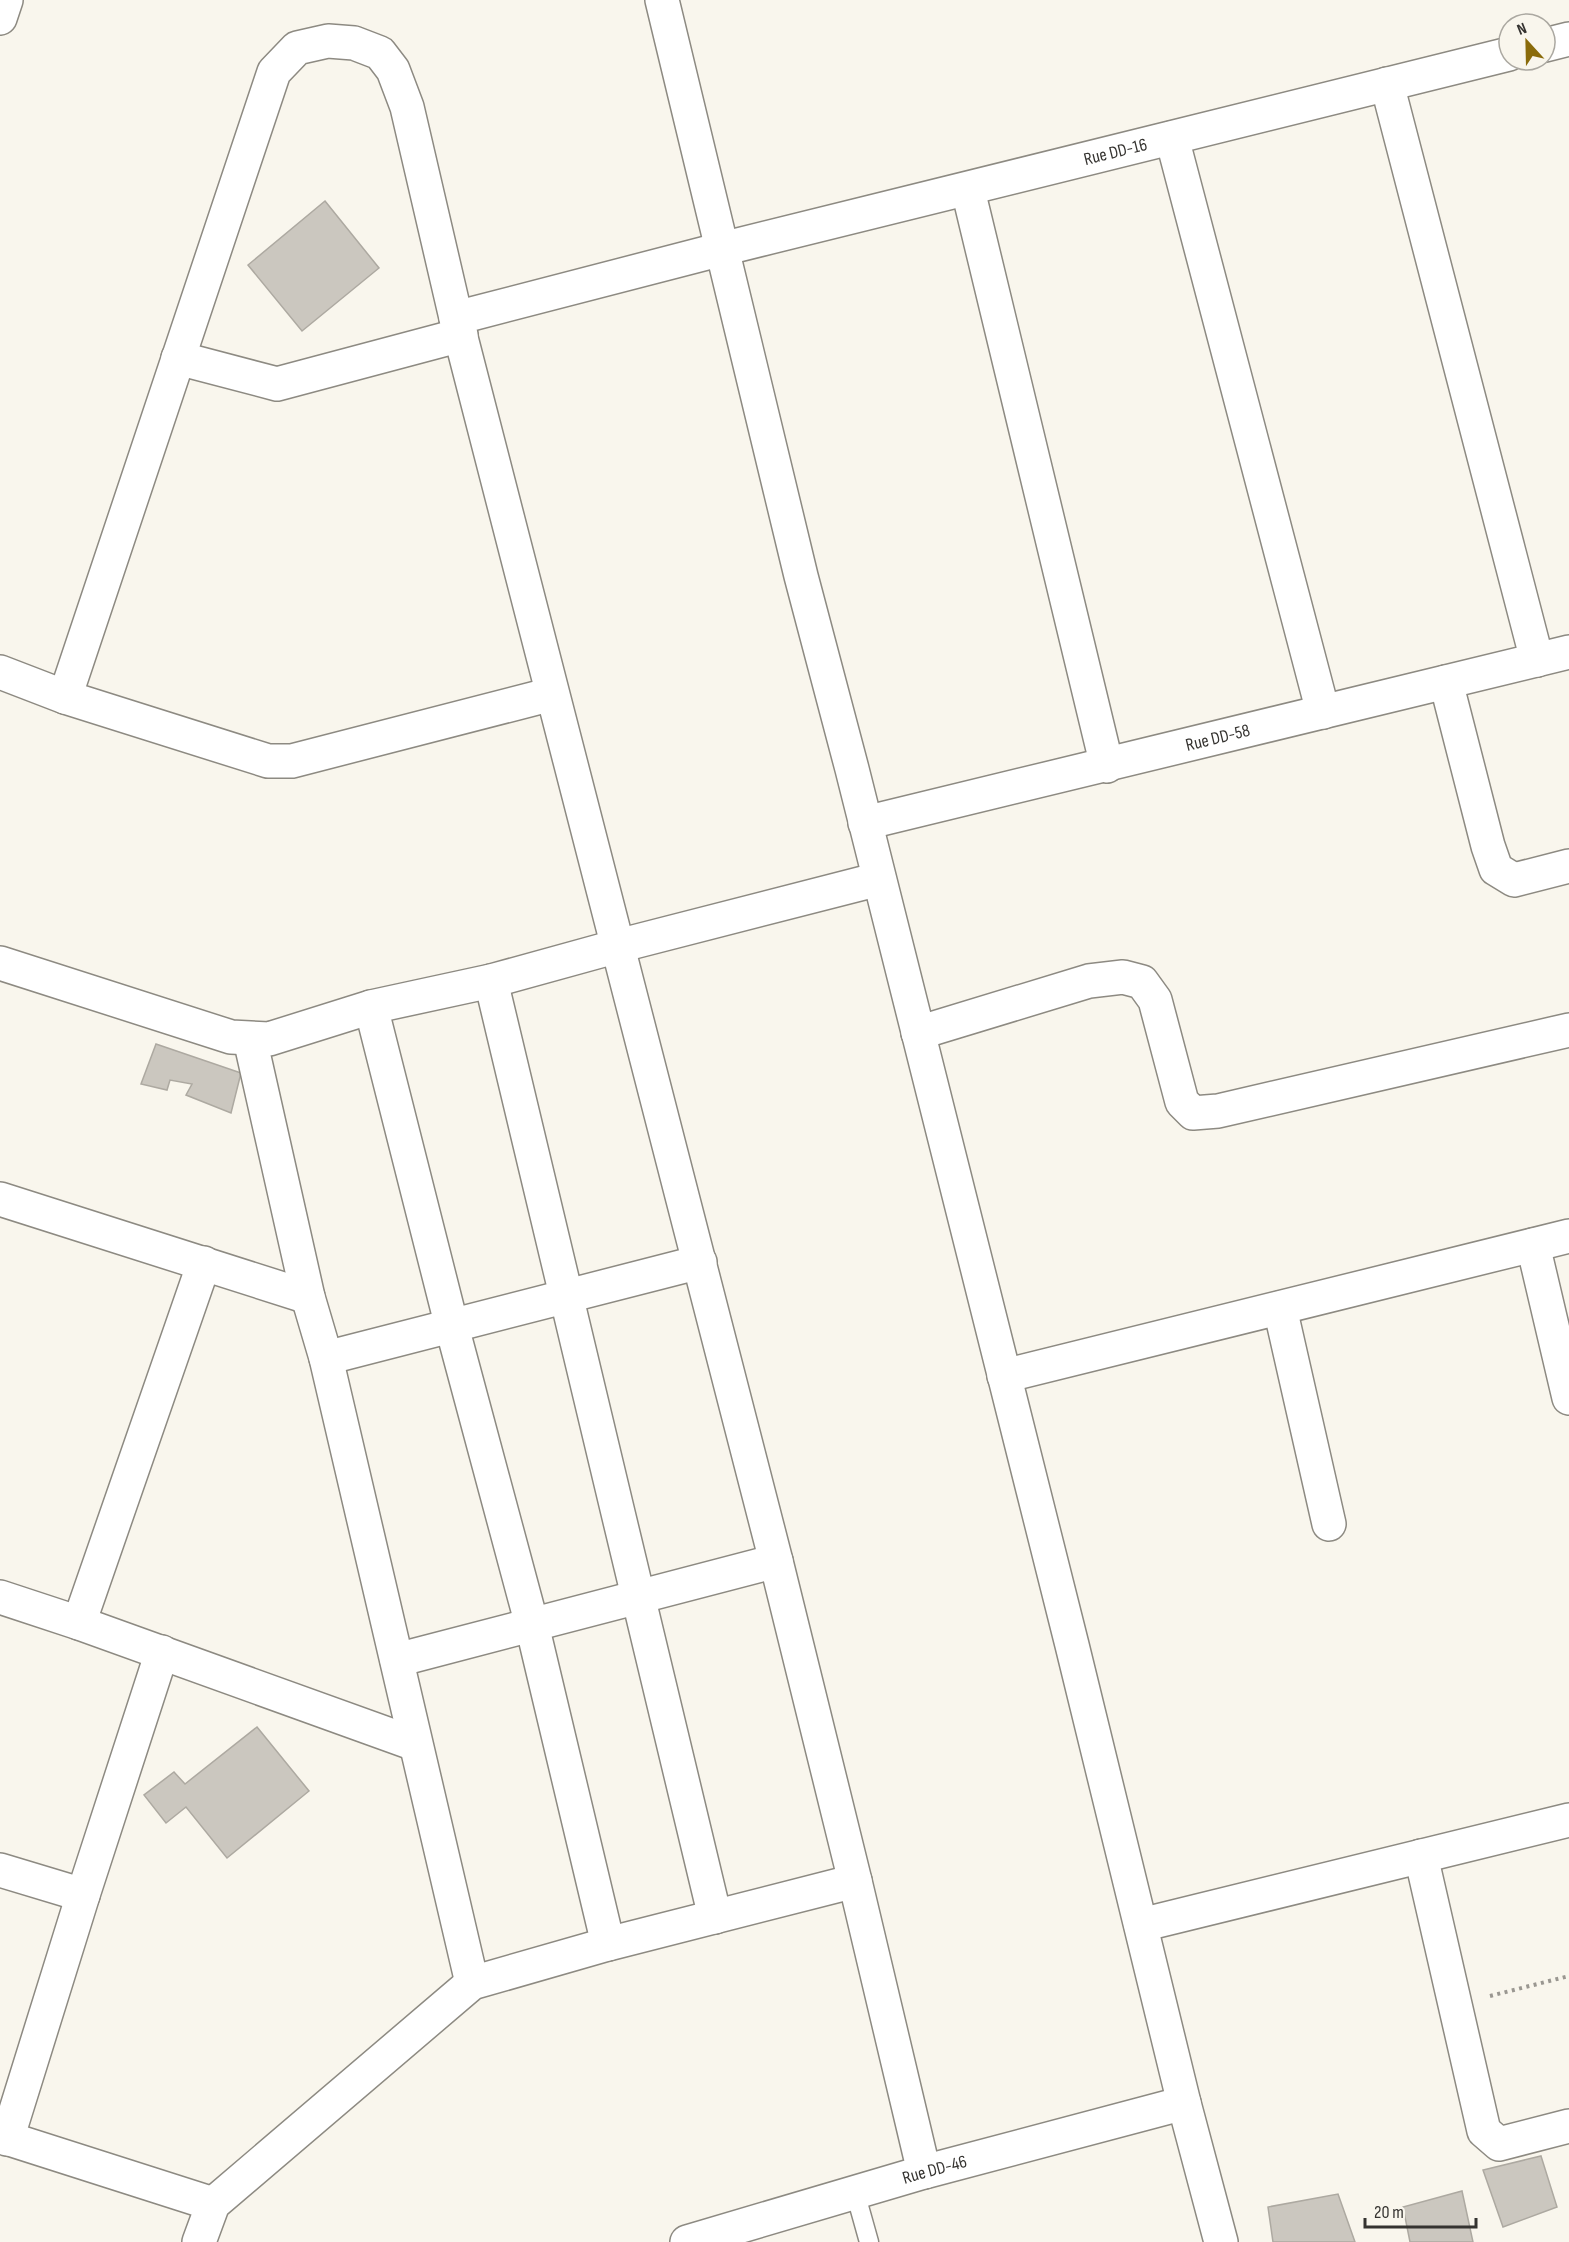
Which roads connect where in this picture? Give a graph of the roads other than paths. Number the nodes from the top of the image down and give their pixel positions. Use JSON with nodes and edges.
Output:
{"nodes":[{"id":1,"x":6,"y":0,"type":"edge"},
{"id":2,"x":662,"y":0,"type":"edge"},
{"id":3,"x":0,"y":18,"type":"edge"},
{"id":4,"x":1497,"y":57,"type":"edge"},
{"id":5,"x":1387,"y":84,"type":"junction"},
{"id":6,"x":1172,"y":138,"type":"junction"},
{"id":7,"x":968,"y":190,"type":"junction"},
{"id":8,"x":722,"y":249,"type":"junction"},
{"id":9,"x":459,"y":326,"type":"junction"},
{"id":10,"x":178,"y":358,"type":"junction"},
{"id":11,"x":1569,"y":652,"type":"edge"},
{"id":12,"x":1537,"y":660,"type":"junction"},
{"id":13,"x":0,"y":672,"type":"edge"},
{"id":14,"x":1446,"y":682,"type":"junction"},
{"id":15,"x":552,"y":694,"type":"junction"},
{"id":16,"x":65,"y":697,"type":"junction"},
{"id":17,"x":1323,"y":712,"type":"junction"},
{"id":18,"x":1107,"y":766,"type":"junction"},
{"id":19,"x":865,"y":823,"type":"junction"},
{"id":20,"x":1569,"y":866,"type":"edge"},
{"id":21,"x":879,"y":879,"type":"junction"},
{"id":22,"x":618,"y":946,"type":"junction"},
{"id":23,"x":0,"y":963,"type":"edge"},
{"id":24,"x":491,"y":981,"type":"junction"},
{"id":25,"x":371,"y":1007,"type":"junction"},
{"id":26,"x":1569,"y":1030,"type":"edge"},
{"id":27,"x":918,"y":1033,"type":"junction"},
{"id":28,"x":250,"y":1039,"type":"junction"},
{"id":29,"x":0,"y":1199,"type":"edge"},
{"id":30,"x":1569,"y":1236,"type":"edge"},
{"id":31,"x":1533,"y":1245,"type":"junction"},
{"id":32,"x":700,"y":1262,"type":"junction"},
{"id":33,"x":204,"y":1263,"type":"junction"},
{"id":34,"x":308,"y":1297,"type":"junction"},
{"id":35,"x":565,"y":1298,"type":"junction"},
{"id":36,"x":1280,"y":1308,"type":"junction"},
{"id":37,"x":452,"y":1328,"type":"junction"},
{"id":38,"x":326,"y":1358,"type":"junction"},
{"id":39,"x":1004,"y":1376,"type":"junction"},
{"id":40,"x":1569,"y":1398,"type":"edge"},
{"id":41,"x":1329,"y":1524,"type":"dead end"},
{"id":42,"x":776,"y":1561,"type":"junction"},
{"id":43,"x":0,"y":1597,"type":"edge"},
{"id":44,"x":640,"y":1597,"type":"junction"},
{"id":45,"x":79,"y":1623,"type":"junction"},
{"id":46,"x":531,"y":1625,"type":"junction"},
{"id":47,"x":162,"y":1652,"type":"junction"},
{"id":48,"x":397,"y":1660,"type":"junction"},
{"id":49,"x":416,"y":1744,"type":"junction"},
{"id":50,"x":1569,"y":1820,"type":"edge"},
{"id":51,"x":1421,"y":1856,"type":"junction"},
{"id":52,"x":0,"y":1870,"type":"edge"},
{"id":53,"x":855,"y":1881,"type":"junction"},
{"id":54,"x":83,"y":1895,"type":"junction"},
{"id":55,"x":716,"y":1917,"type":"junction"},
{"id":56,"x":1141,"y":1925,"type":"junction"},
{"id":57,"x":608,"y":1944,"type":"junction"},
{"id":58,"x":472,"y":1983,"type":"junction"},
{"id":59,"x":1185,"y":2103,"type":"junction"},
{"id":60,"x":1569,"y":2126,"type":"edge"},
{"id":61,"x":4,"y":2137,"type":"edge"},
{"id":62,"x":924,"y":2172,"type":"junction"},
{"id":63,"x":855,"y":2192,"type":"junction"},
{"id":64,"x":213,"y":2204,"type":"junction"},
{"id":65,"x":199,"y":2242,"type":"edge"},
{"id":66,"x":687,"y":2242,"type":"edge"},
{"id":67,"x":868,"y":2242,"type":"edge"},
{"id":68,"x":1221,"y":2242,"type":"edge"}],
"edges":[{"from":1,"to":3,"type":"street"},
{"from":2,"to":8,"type":"street"},
{"from":4,"to":5,"type":"street","name":"Rue DD-16"},
{"from":5,"to":6,"type":"street","name":"Rue DD-16"},
{"from":5,"to":12,"type":"street"},
{"from":6,"to":7,"type":"street","name":"Rue DD-16"},
{"from":6,"to":17,"type":"street"},
{"from":7,"to":8,"type":"street","name":"Rue DD-16"},
{"from":7,"to":18,"type":"street"},
{"from":8,"to":9,"type":"street","name":"Rue DD-16"},
{"from":8,"to":19,"type":"street"},
{"from":9,"to":10,"type":"street","name":"Rue DD-16"},
{"from":9,"to":10,"type":"street"},
{"from":9,"to":15,"type":"street"},
{"from":10,"to":16,"type":"street"},
{"from":11,"to":12,"type":"street","name":"Rue DD-58"},
{"from":12,"to":14,"type":"street","name":"Rue DD-58"},
{"from":13,"to":16,"type":"street"},
{"from":14,"to":17,"type":"street","name":"Rue DD-58"},
{"from":14,"to":20,"type":"street"},
{"from":15,"to":16,"type":"street"},
{"from":15,"to":22,"type":"street"},
{"from":17,"to":18,"type":"street","name":"Rue DD-58"},
{"from":18,"to":19,"type":"street","name":"Rue DD-58"},
{"from":19,"to":21,"type":"street"},
{"from":21,"to":22,"type":"street"},
{"from":21,"to":27,"type":"street"},
{"from":22,"to":24,"type":"street"},
{"from":22,"to":32,"type":"street"},
{"from":23,"to":28,"type":"street"},
{"from":24,"to":25,"type":"street"},
{"from":24,"to":35,"type":"street"},
{"from":25,"to":28,"type":"street"},
{"from":25,"to":37,"type":"street"},
{"from":26,"to":27,"type":"street"},
{"from":27,"to":39,"type":"street"},
{"from":28,"to":34,"type":"street"},
{"from":29,"to":33,"type":"street"},
{"from":30,"to":31,"type":"street"},
{"from":31,"to":36,"type":"street"},
{"from":31,"to":40,"type":"street"},
{"from":32,"to":35,"type":"street"},
{"from":32,"to":42,"type":"street"},
{"from":33,"to":34,"type":"street"},
{"from":33,"to":45,"type":"street"},
{"from":34,"to":38,"type":"street"},
{"from":35,"to":37,"type":"street"},
{"from":35,"to":44,"type":"street"},
{"from":36,"to":39,"type":"street"},
{"from":36,"to":41,"type":"street"},
{"from":37,"to":38,"type":"street"},
{"from":37,"to":46,"type":"street"},
{"from":38,"to":48,"type":"street"},
{"from":39,"to":56,"type":"street"},
{"from":42,"to":44,"type":"street"},
{"from":42,"to":53,"type":"street"},
{"from":43,"to":45,"type":"street"},
{"from":44,"to":46,"type":"street"},
{"from":44,"to":55,"type":"street"},
{"from":45,"to":47,"type":"street"},
{"from":46,"to":48,"type":"street"},
{"from":46,"to":57,"type":"street"},
{"from":47,"to":49,"type":"street"},
{"from":47,"to":54,"type":"street"},
{"from":48,"to":49,"type":"street"},
{"from":49,"to":58,"type":"street"},
{"from":50,"to":51,"type":"street"},
{"from":51,"to":56,"type":"street"},
{"from":51,"to":60,"type":"street"},
{"from":52,"to":54,"type":"street"},
{"from":53,"to":55,"type":"street"},
{"from":53,"to":62,"type":"street"},
{"from":54,"to":61,"type":"street"},
{"from":55,"to":57,"type":"street"},
{"from":56,"to":59,"type":"street"},
{"from":57,"to":58,"type":"street"},
{"from":58,"to":64,"type":"street"},
{"from":59,"to":62,"type":"street","name":"Rue DD-46"},
{"from":59,"to":68,"type":"street"},
{"from":61,"to":64,"type":"street"},
{"from":62,"to":63,"type":"street","name":"Rue DD-46"},
{"from":63,"to":66,"type":"street","name":"Rue DD-46"},
{"from":63,"to":67,"type":"lane"},
{"from":64,"to":65,"type":"street"}]}
